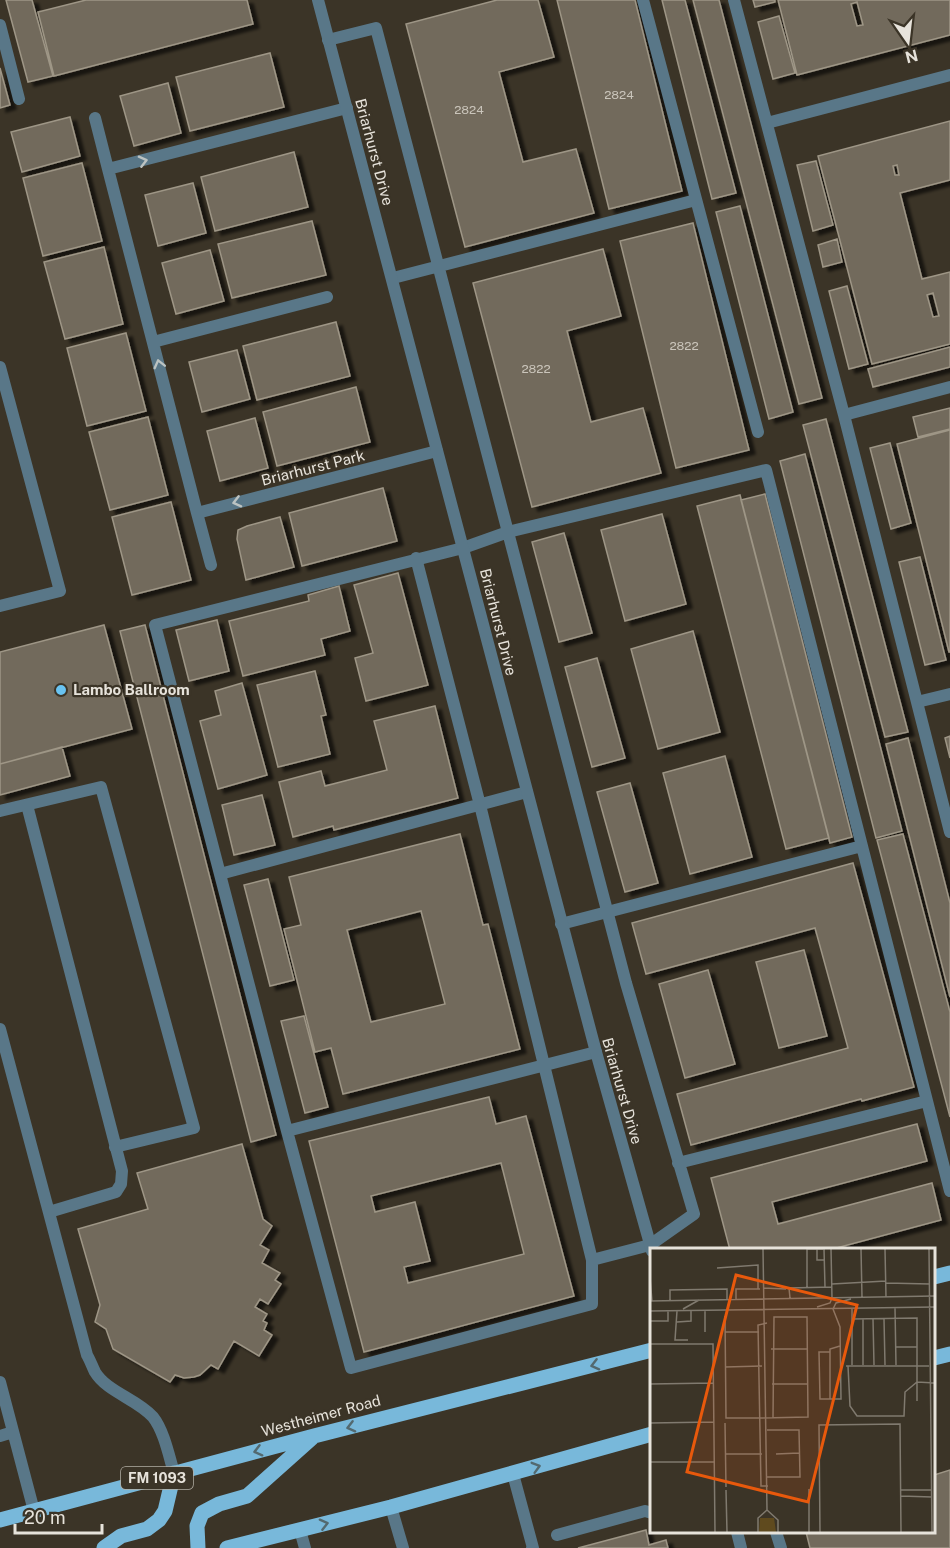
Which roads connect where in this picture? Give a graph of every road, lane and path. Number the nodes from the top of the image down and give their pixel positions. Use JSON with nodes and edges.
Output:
{"nodes":[{"id":1,"x":318,"y":0,"type":"edge"},
{"id":2,"x":643,"y":0,"type":"edge"},
{"id":3,"x":734,"y":0,"type":"edge"},
{"id":4,"x":0,"y":25,"type":"edge"},
{"id":5,"x":328,"y":40,"type":"junction"},
{"id":6,"x":950,"y":75,"type":"edge"},
{"id":7,"x":19,"y":99,"type":"dead end"},
{"id":8,"x":347,"y":108,"type":"junction"},
{"id":9,"x":95,"y":118,"type":"dead end"},
{"id":10,"x":767,"y":123,"type":"junction"},
{"id":11,"x":108,"y":169,"type":"junction"},
{"id":12,"x":696,"y":200,"type":"junction"},
{"id":13,"x":439,"y":266,"type":"junction"},
{"id":14,"x":393,"y":278,"type":"junction"},
{"id":15,"x":327,"y":297,"type":"dead end"},
{"id":16,"x":153,"y":342,"type":"junction"},
{"id":17,"x":0,"y":367,"type":"edge"},
{"id":18,"x":950,"y":387,"type":"edge"},
{"id":19,"x":844,"y":415,"type":"junction"},
{"id":20,"x":758,"y":432,"type":"dead end"},
{"id":21,"x":436,"y":451,"type":"junction"},
{"id":22,"x":197,"y":513,"type":"junction"},
{"id":23,"x":508,"y":532,"type":"junction"},
{"id":24,"x":463,"y":548,"type":"junction"},
{"id":25,"x":416,"y":558,"type":"junction"},
{"id":26,"x":211,"y":565,"type":"dead end"},
{"id":27,"x":0,"y":606,"type":"edge"},
{"id":28,"x":950,"y":694,"type":"edge"},
{"id":29,"x":917,"y":702,"type":"junction"},
{"id":30,"x":527,"y":792,"type":"junction"},
{"id":31,"x":27,"y":805,"type":"junction"},
{"id":32,"x":480,"y":805,"type":"junction"},
{"id":33,"x":0,"y":811,"type":"edge"},
{"id":34,"x":950,"y":832,"type":"edge"},
{"id":35,"x":862,"y":846,"type":"junction"},
{"id":36,"x":220,"y":874,"type":"junction"},
{"id":37,"x":608,"y":912,"type":"junction"},
{"id":38,"x":561,"y":924,"type":"junction"},
{"id":39,"x":0,"y":1029,"type":"edge"},
{"id":40,"x":596,"y":1052,"type":"junction"},
{"id":41,"x":544,"y":1065,"type":"junction"},
{"id":42,"x":5,"y":1067,"type":"edge"},
{"id":43,"x":927,"y":1101,"type":"junction"},
{"id":44,"x":287,"y":1131,"type":"junction"},
{"id":45,"x":116,"y":1147,"type":"junction"},
{"id":46,"x":678,"y":1163,"type":"junction"},
{"id":47,"x":950,"y":1191,"type":"edge"},
{"id":48,"x":49,"y":1212,"type":"junction"},
{"id":49,"x":650,"y":1248,"type":"edge"},
{"id":50,"x":651,"y":1248,"type":"edge"},
{"id":51,"x":592,"y":1260,"type":"junction"},
{"id":52,"x":950,"y":1273,"type":"edge"},
{"id":53,"x":935,"y":1277,"type":"edge"},
{"id":54,"x":650,"y":1350,"type":"edge"},
{"id":55,"x":950,"y":1354,"type":"edge"},
{"id":56,"x":935,"y":1358,"type":"edge"},
{"id":57,"x":0,"y":1382,"type":"edge"},
{"id":58,"x":13,"y":1432,"type":"junction"},
{"id":59,"x":650,"y":1434,"type":"edge"},
{"id":60,"x":0,"y":1436,"type":"edge"},
{"id":61,"x":314,"y":1436,"type":"junction"},
{"id":62,"x":174,"y":1473,"type":"junction"},
{"id":63,"x":513,"y":1474,"type":"junction"},
{"id":64,"x":391,"y":1507,"type":"junction"},
{"id":65,"x":33,"y":1511,"type":"junction"},
{"id":66,"x":650,"y":1513,"type":"edge"},
{"id":67,"x":0,"y":1520,"type":"edge"},
{"id":68,"x":300,"y":1530,"type":"junction"},
{"id":69,"x":737,"y":1533,"type":"edge"},
{"id":70,"x":776,"y":1533,"type":"edge"},
{"id":71,"x":557,"y":1535,"type":"dead end"},
{"id":72,"x":104,"y":1548,"type":"edge"},
{"id":73,"x":198,"y":1548,"type":"edge"},
{"id":74,"x":227,"y":1548,"type":"edge"},
{"id":75,"x":304,"y":1548,"type":"edge"},
{"id":76,"x":403,"y":1548,"type":"edge"},
{"id":77,"x":532,"y":1548,"type":"edge"},
{"id":78,"x":741,"y":1548,"type":"edge"},
{"id":79,"x":781,"y":1548,"type":"edge"}],
"edges":[{"from":1,"to":5,"type":"street","name":"Briarhurst Drive"},
{"from":2,"to":12,"type":"street"},
{"from":3,"to":10,"type":"street"},
{"from":4,"to":7,"type":"street"},
{"from":5,"to":8,"type":"street","name":"Briarhurst Drive"},
{"from":5,"to":13,"type":"street"},
{"from":6,"to":10,"type":"street"},
{"from":11,"to":8,"type":"street","one_way":true},
{"from":8,"to":14,"type":"street","name":"Briarhurst Drive"},
{"from":9,"to":11,"type":"street"},
{"from":10,"to":19,"type":"street"},
{"from":11,"to":16,"type":"street"},
{"from":12,"to":13,"type":"street"},
{"from":12,"to":20,"type":"street"},
{"from":13,"to":14,"type":"street"},
{"from":13,"to":23,"type":"street"},
{"from":14,"to":21,"type":"street","name":"Briarhurst Drive"},
{"from":15,"to":16,"type":"street"},
{"from":22,"to":16,"type":"street","one_way":true},
{"from":17,"to":27,"type":"street"},
{"from":18,"to":19,"type":"street"},
{"from":19,"to":29,"type":"street"},
{"from":21,"to":22,"type":"street","name":"Briarhurst Park","one_way":true},
{"from":21,"to":24,"type":"street","name":"Briarhurst Drive"},
{"from":22,"to":26,"type":"street"},
{"from":23,"to":24,"type":"street"},
{"from":23,"to":35,"type":"street"},
{"from":23,"to":37,"type":"street"},
{"from":24,"to":25,"type":"street"},
{"from":24,"to":30,"type":"street","name":"Briarhurst Drive"},
{"from":25,"to":32,"type":"street"},
{"from":25,"to":36,"type":"street"},
{"from":28,"to":29,"type":"street"},
{"from":29,"to":34,"type":"street"},
{"from":30,"to":32,"type":"street"},
{"from":30,"to":38,"type":"street","name":"Briarhurst Drive"},
{"from":31,"to":33,"type":"street"},
{"from":31,"to":45,"type":"street"},
{"from":31,"to":45,"type":"street"},
{"from":32,"to":36,"type":"street"},
{"from":32,"to":41,"type":"street"},
{"from":35,"to":37,"type":"street"},
{"from":35,"to":43,"type":"street"},
{"from":36,"to":44,"type":"street"},
{"from":37,"to":38,"type":"street"},
{"from":37,"to":46,"type":"street"},
{"from":38,"to":40,"type":"street","name":"Briarhurst Drive"},
{"from":39,"to":42,"type":"street"},
{"from":40,"to":41,"type":"street"},
{"from":40,"to":50,"type":"street","name":"Briarhurst Drive"},
{"from":41,"to":44,"type":"street"},
{"from":41,"to":51,"type":"street"},
{"from":42,"to":48,"type":"street"},
{"from":43,"to":46,"type":"street"},
{"from":43,"to":47,"type":"street"},
{"from":44,"to":51,"type":"street"},
{"from":45,"to":48,"type":"street"},
{"from":46,"to":50,"type":"street"},
{"from":48,"to":62,"type":"street"},
{"from":49,"to":51,"type":"street"},
{"from":52,"to":53,"type":"main road"},
{"from":54,"to":61,"type":"main road","name":"Westheimer Road","number":"FM 1093","one_way":true},
{"from":55,"to":56,"type":"main road"},
{"from":57,"to":58,"type":"street"},
{"from":58,"to":60,"type":"street"},
{"from":58,"to":65,"type":"street"},
{"from":63,"to":59,"type":"main road","one_way":true},
{"from":61,"to":62,"type":"main road","name":"Westheimer Road","number":"FM 1093","one_way":true},
{"from":61,"to":73,"type":"main road"},
{"from":62,"to":65,"type":"main road","name":"Westheimer Road","number":"FM 1093"},
{"from":62,"to":72,"type":"main road"},
{"from":63,"to":64,"type":"main road"},
{"from":63,"to":77,"type":"street"},
{"from":68,"to":64,"type":"main road","one_way":true},
{"from":64,"to":76,"type":"street"},
{"from":65,"to":67,"type":"main road","name":"Westheimer Road","number":"FM 1093"},
{"from":66,"to":71,"type":"street"},
{"from":68,"to":74,"type":"main road"},
{"from":68,"to":75,"type":"street"},
{"from":69,"to":78,"type":"street"},
{"from":70,"to":79,"type":"street"}]}
